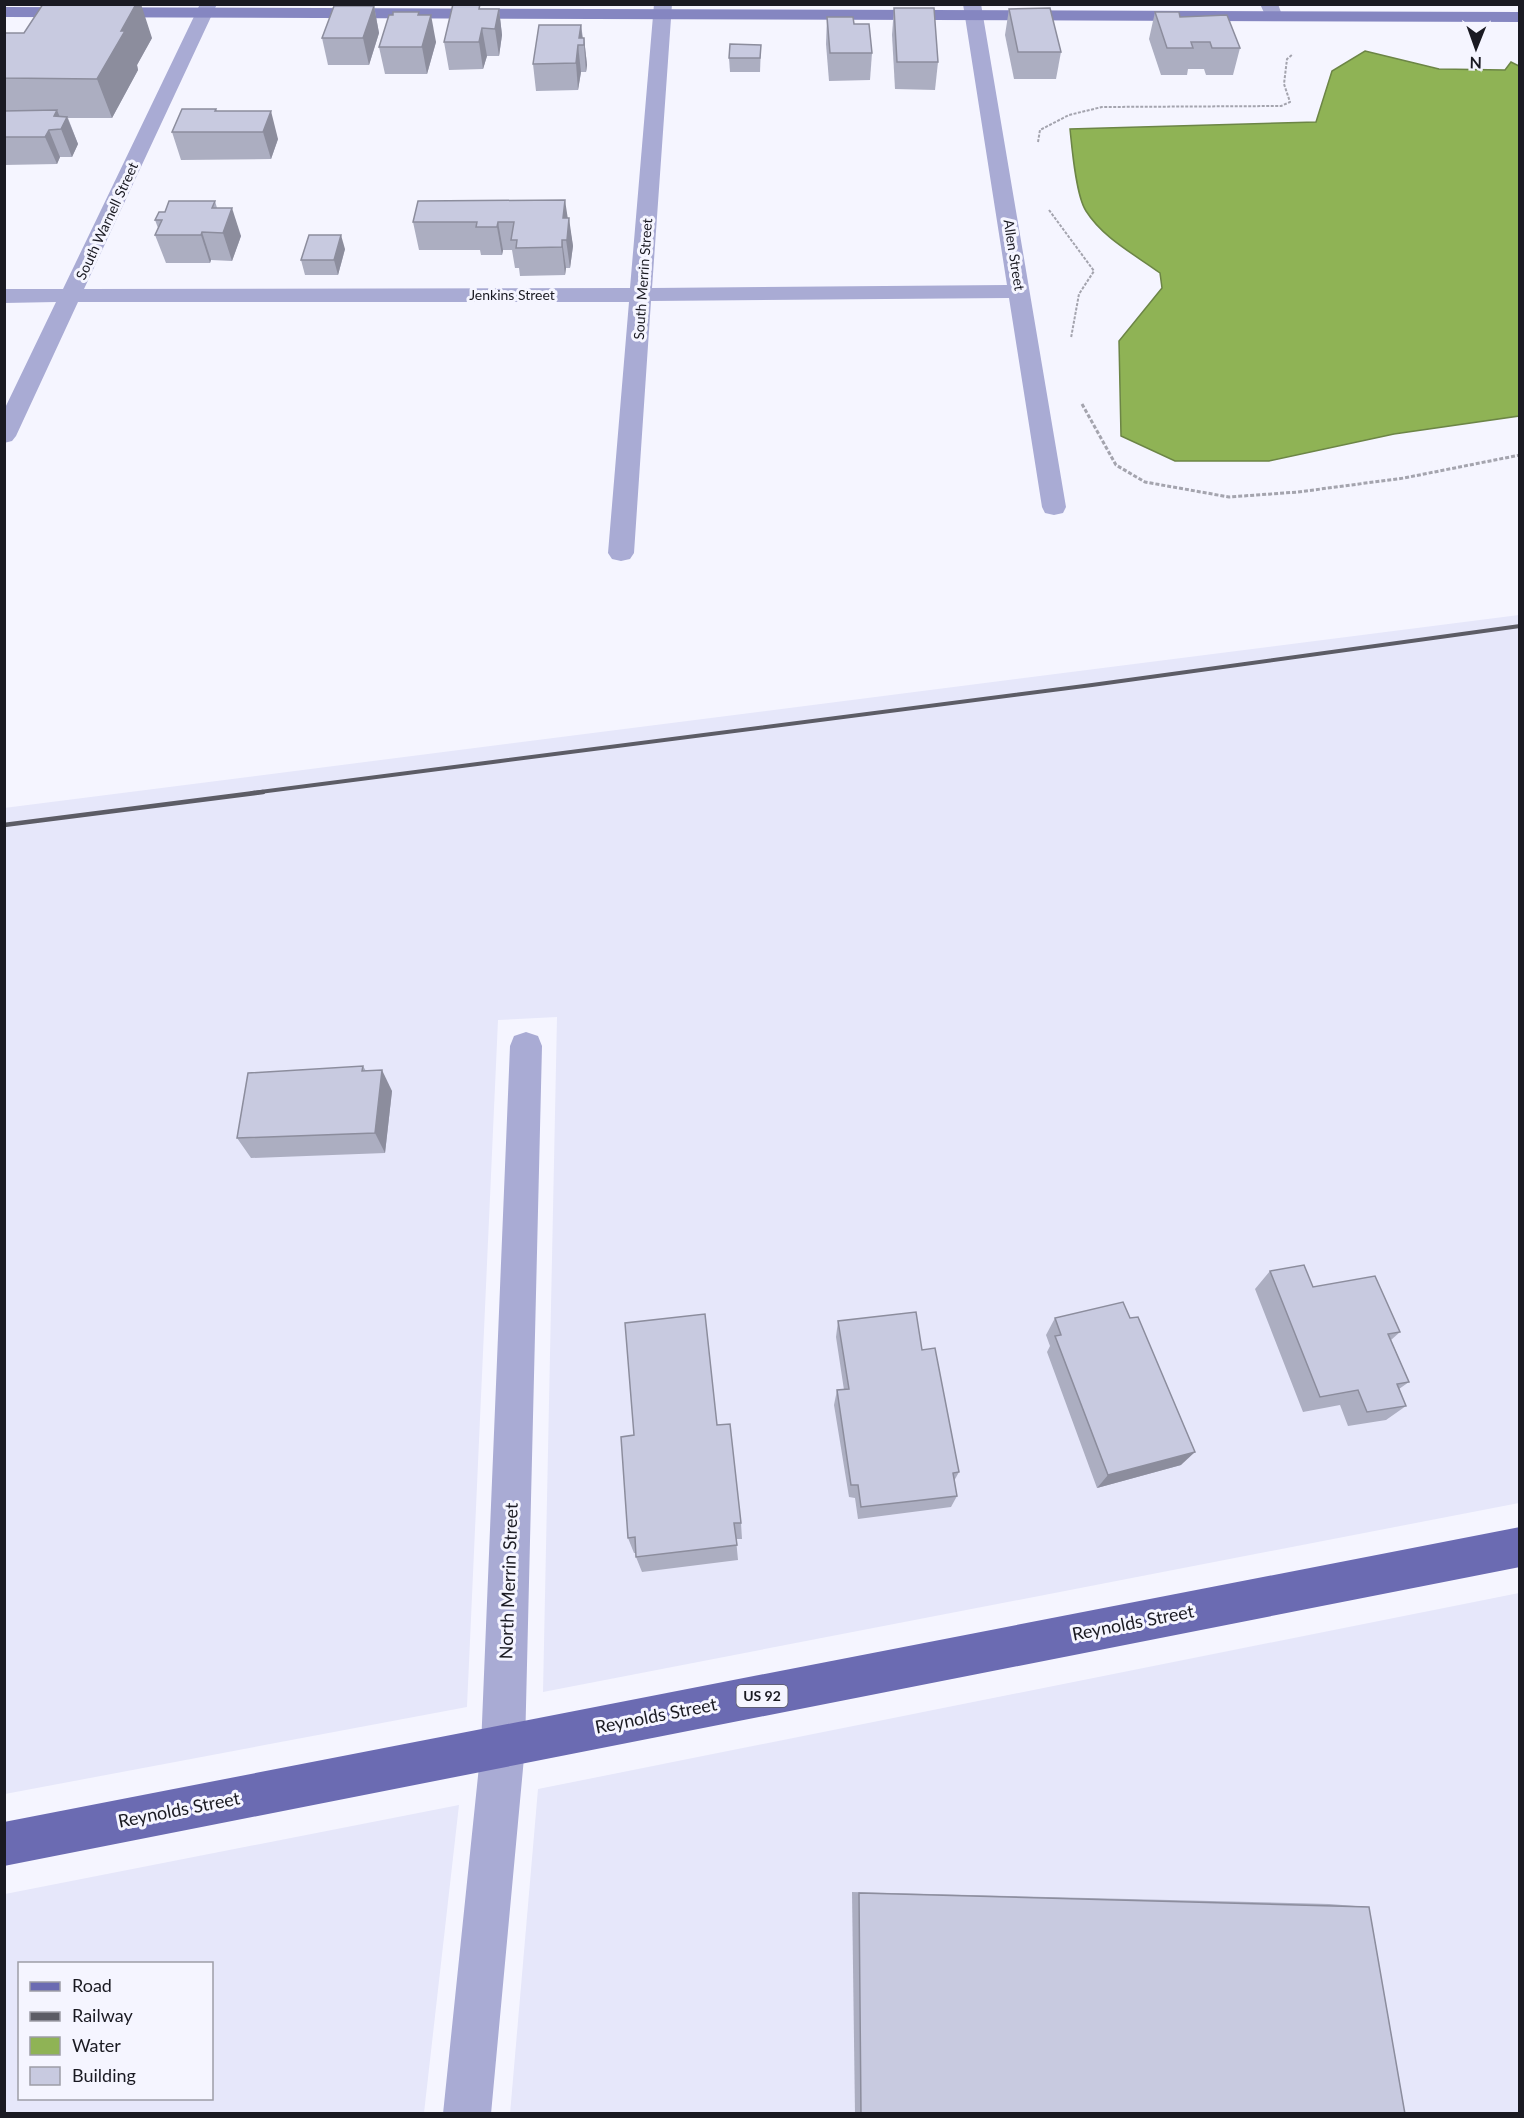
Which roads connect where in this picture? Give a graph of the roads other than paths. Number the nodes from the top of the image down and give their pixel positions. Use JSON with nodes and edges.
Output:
{"nodes":[{"id":1,"x":207,"y":9,"type":"edge"},
{"id":2,"x":662,"y":9,"type":"edge"},
{"id":3,"x":973,"y":10,"type":"edge"},
{"id":4,"x":1271,"y":10,"type":"edge"},
{"id":5,"x":4,"y":12,"type":"edge"},
{"id":6,"x":1520,"y":17,"type":"edge"},
{"id":7,"x":1020,"y":291,"type":"junction"},
{"id":8,"x":642,"y":295,"type":"junction"},
{"id":9,"x":4,"y":296,"type":"edge"},
{"id":10,"x":72,"y":297,"type":"junction"},
{"id":11,"x":4,"y":436,"type":"edge"},
{"id":12,"x":1054,"y":507,"type":"dead end"},
{"id":13,"x":621,"y":553,"type":"dead end"},
{"id":14,"x":526,"y":1046,"type":"dead end"},
{"id":15,"x":1520,"y":1547,"type":"edge"},
{"id":16,"x":503,"y":1747,"type":"junction"},
{"id":17,"x":4,"y":1844,"type":"edge"},
{"id":18,"x":467,"y":2114,"type":"edge"}],
"edges":[{"from":1,"to":2,"type":"street"},
{"from":1,"to":5,"type":"street"},
{"from":1,"to":10,"type":"street","name":"South Warnell Street"},
{"from":2,"to":3,"type":"street"},
{"from":2,"to":8,"type":"street","name":"South Merrin Street"},
{"from":3,"to":4,"type":"street"},
{"from":3,"to":7,"type":"street","name":"Allen Street"},
{"from":4,"to":6,"type":"street"},
{"from":7,"to":8,"type":"street","name":"Jenkins Street"},
{"from":7,"to":12,"type":"street","name":"Allen Street"},
{"from":8,"to":10,"type":"street","name":"Jenkins Street"},
{"from":8,"to":13,"type":"street","name":"South Merrin Street"},
{"from":9,"to":10,"type":"street","name":"Jenkins Street"},
{"from":10,"to":11,"type":"street","name":"South Warnell Street"},
{"from":14,"to":16,"type":"street","name":"North Merrin Street"},
{"from":15,"to":16,"type":"main road","name":"Reynolds Street","number":"US 92"},
{"from":16,"to":17,"type":"main road","name":"Reynolds Street","number":"US 92"},
{"from":16,"to":18,"type":"street","name":"North Merrin Street"}]}
